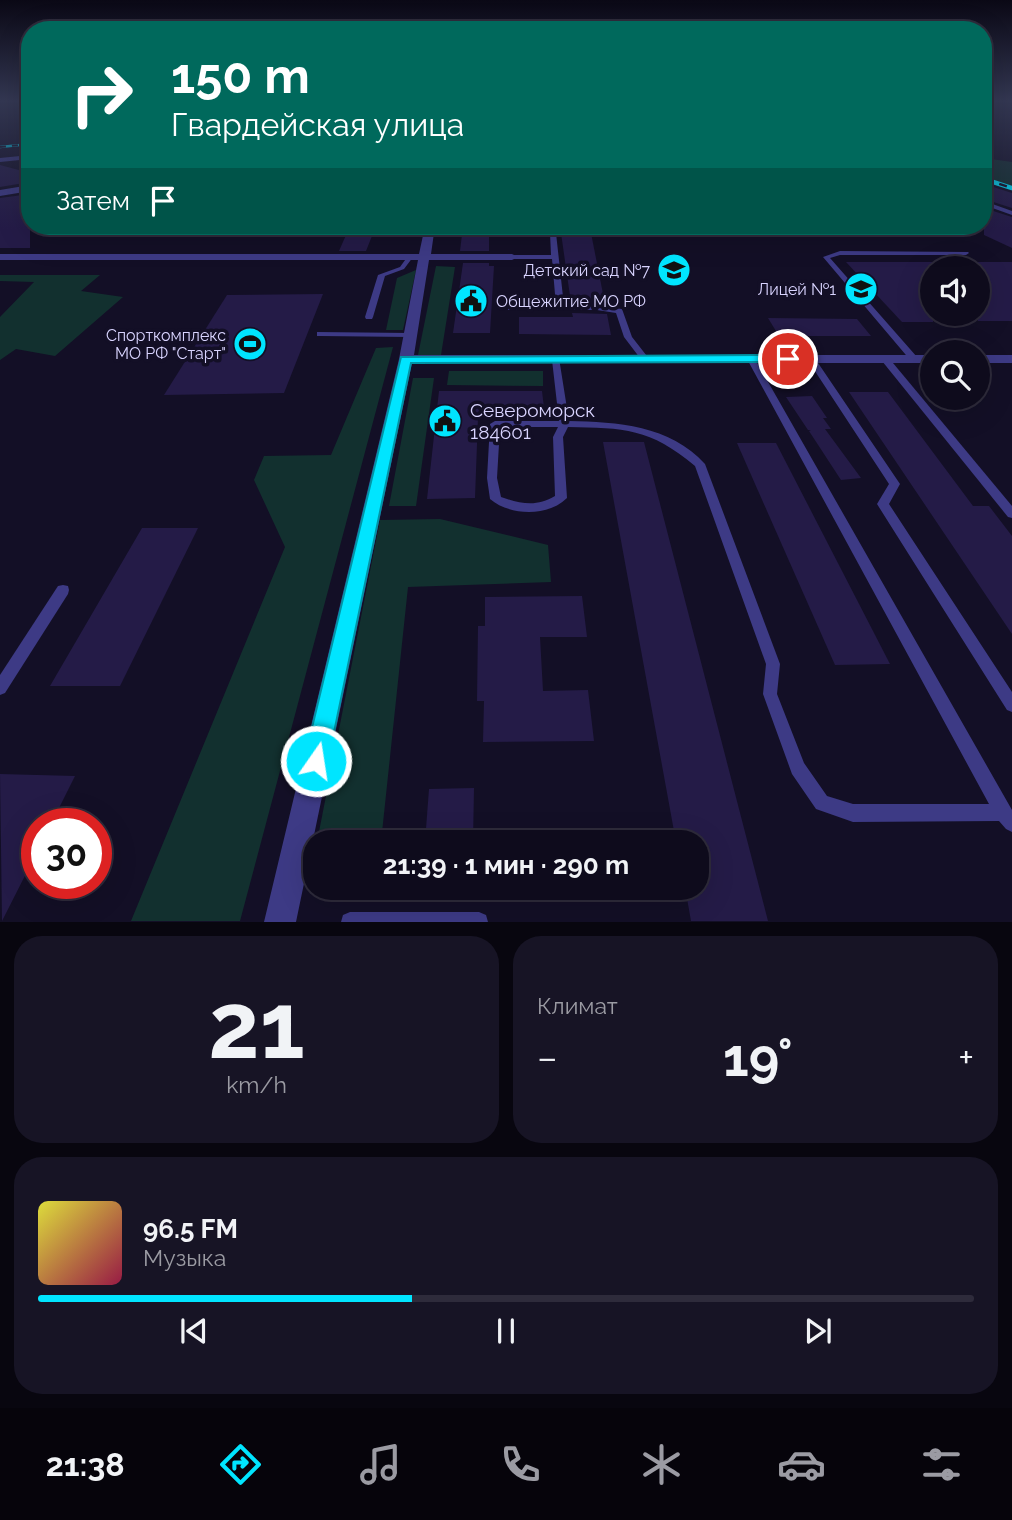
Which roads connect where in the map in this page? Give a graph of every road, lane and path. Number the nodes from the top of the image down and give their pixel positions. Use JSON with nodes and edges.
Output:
{"nodes":[{"id":1,"x":21,"y":158,"type":"edge"},
{"id":2,"x":0,"y":160,"type":"edge"},
{"id":3,"x":21,"y":190,"type":"edge"},
{"id":4,"x":0,"y":193,"type":"edge"},
{"id":5,"x":992,"y":205,"type":"edge"},
{"id":6,"x":1012,"y":213,"type":"edge"},
{"id":7,"x":428,"y":235,"type":"edge"},
{"id":8,"x":550,"y":235,"type":"edge"},
{"id":9,"x":966,"y":253,"type":"dead end"},
{"id":10,"x":0,"y":257,"type":"edge"},
{"id":11,"x":410,"y":257,"type":"junction"},
{"id":12,"x":424,"y":257,"type":"junction"},
{"id":13,"x":512,"y":257,"type":"joint"},
{"id":14,"x":555,"y":257,"type":"junction"},
{"id":15,"x":511,"y":308,"type":"dead end"},
{"id":16,"x":560,"y":308,"type":"junction"},
{"id":17,"x":369,"y":317,"type":"dead end"},
{"id":18,"x":320,"y":334,"type":"dead end"},
{"id":19,"x":410,"y":335,"type":"junction"},
{"id":20,"x":406,"y":359,"type":"junction"},
{"id":21,"x":751,"y":359,"type":"junction"},
{"id":22,"x":811,"y":359,"type":"junction"},
{"id":23,"x":885,"y":359,"type":"junction"},
{"id":24,"x":914,"y":359,"type":"junction"},
{"id":25,"x":920,"y":359,"type":"edge"},
{"id":26,"x":990,"y":359,"type":"edge"},
{"id":27,"x":1012,"y":359,"type":"edge"},
{"id":28,"x":556,"y":360,"type":"junction"},
{"id":29,"x":646,"y":360,"type":"junction"},
{"id":30,"x":564,"y":424,"type":"junction"},
{"id":31,"x":1012,"y":514,"type":"edge"},
{"id":32,"x":64,"y":590,"type":"dead end"},
{"id":33,"x":0,"y":688,"type":"edge"},
{"id":34,"x":1012,"y":705,"type":"edge"},
{"id":35,"x":1007,"y":818,"type":"edge"},
{"id":36,"x":281,"y":922,"type":"edge"},
{"id":37,"x":350,"y":922,"type":"edge"},
{"id":38,"x":479,"y":922,"type":"edge"}],
"edges":[{"from":1,"to":2,"type":"street"},
{"from":3,"to":4,"type":"street"},
{"from":5,"to":6,"type":"lane"},
{"from":7,"to":12,"type":"street"},
{"from":8,"to":14,"type":"lane"},
{"from":9,"to":24,"type":"lane"},
{"from":10,"to":11,"type":"street"},
{"from":11,"to":12,"type":"street"},
{"from":11,"to":17,"type":"lane"},
{"from":12,"to":13,"type":"street"},
{"from":12,"to":19,"type":"street"},
{"from":13,"to":14,"type":"lane"},
{"from":14,"to":16,"type":"lane"},
{"from":15,"to":16,"type":"lane"},
{"from":16,"to":29,"type":"lane"},
{"from":18,"to":19,"type":"lane"},
{"from":19,"to":20,"type":"street"},
{"from":20,"to":28,"type":"street"},
{"from":20,"to":36,"type":"street"},
{"from":21,"to":22,"type":"street"},
{"from":21,"to":29,"type":"street"},
{"from":21,"to":35,"type":"lane"},
{"from":22,"to":23,"type":"street"},
{"from":22,"to":34,"type":"lane"},
{"from":23,"to":24,"type":"street"},
{"from":23,"to":31,"type":"lane"},
{"from":24,"to":25,"type":"street"},
{"from":26,"to":27,"type":"street"},
{"from":28,"to":29,"type":"street"},
{"from":28,"to":30,"type":"lane"},
{"from":30,"to":30,"type":"lane"},
{"from":30,"to":35,"type":"lane"},
{"from":32,"to":33,"type":"lane"},
{"from":37,"to":38,"type":"lane"}]}
